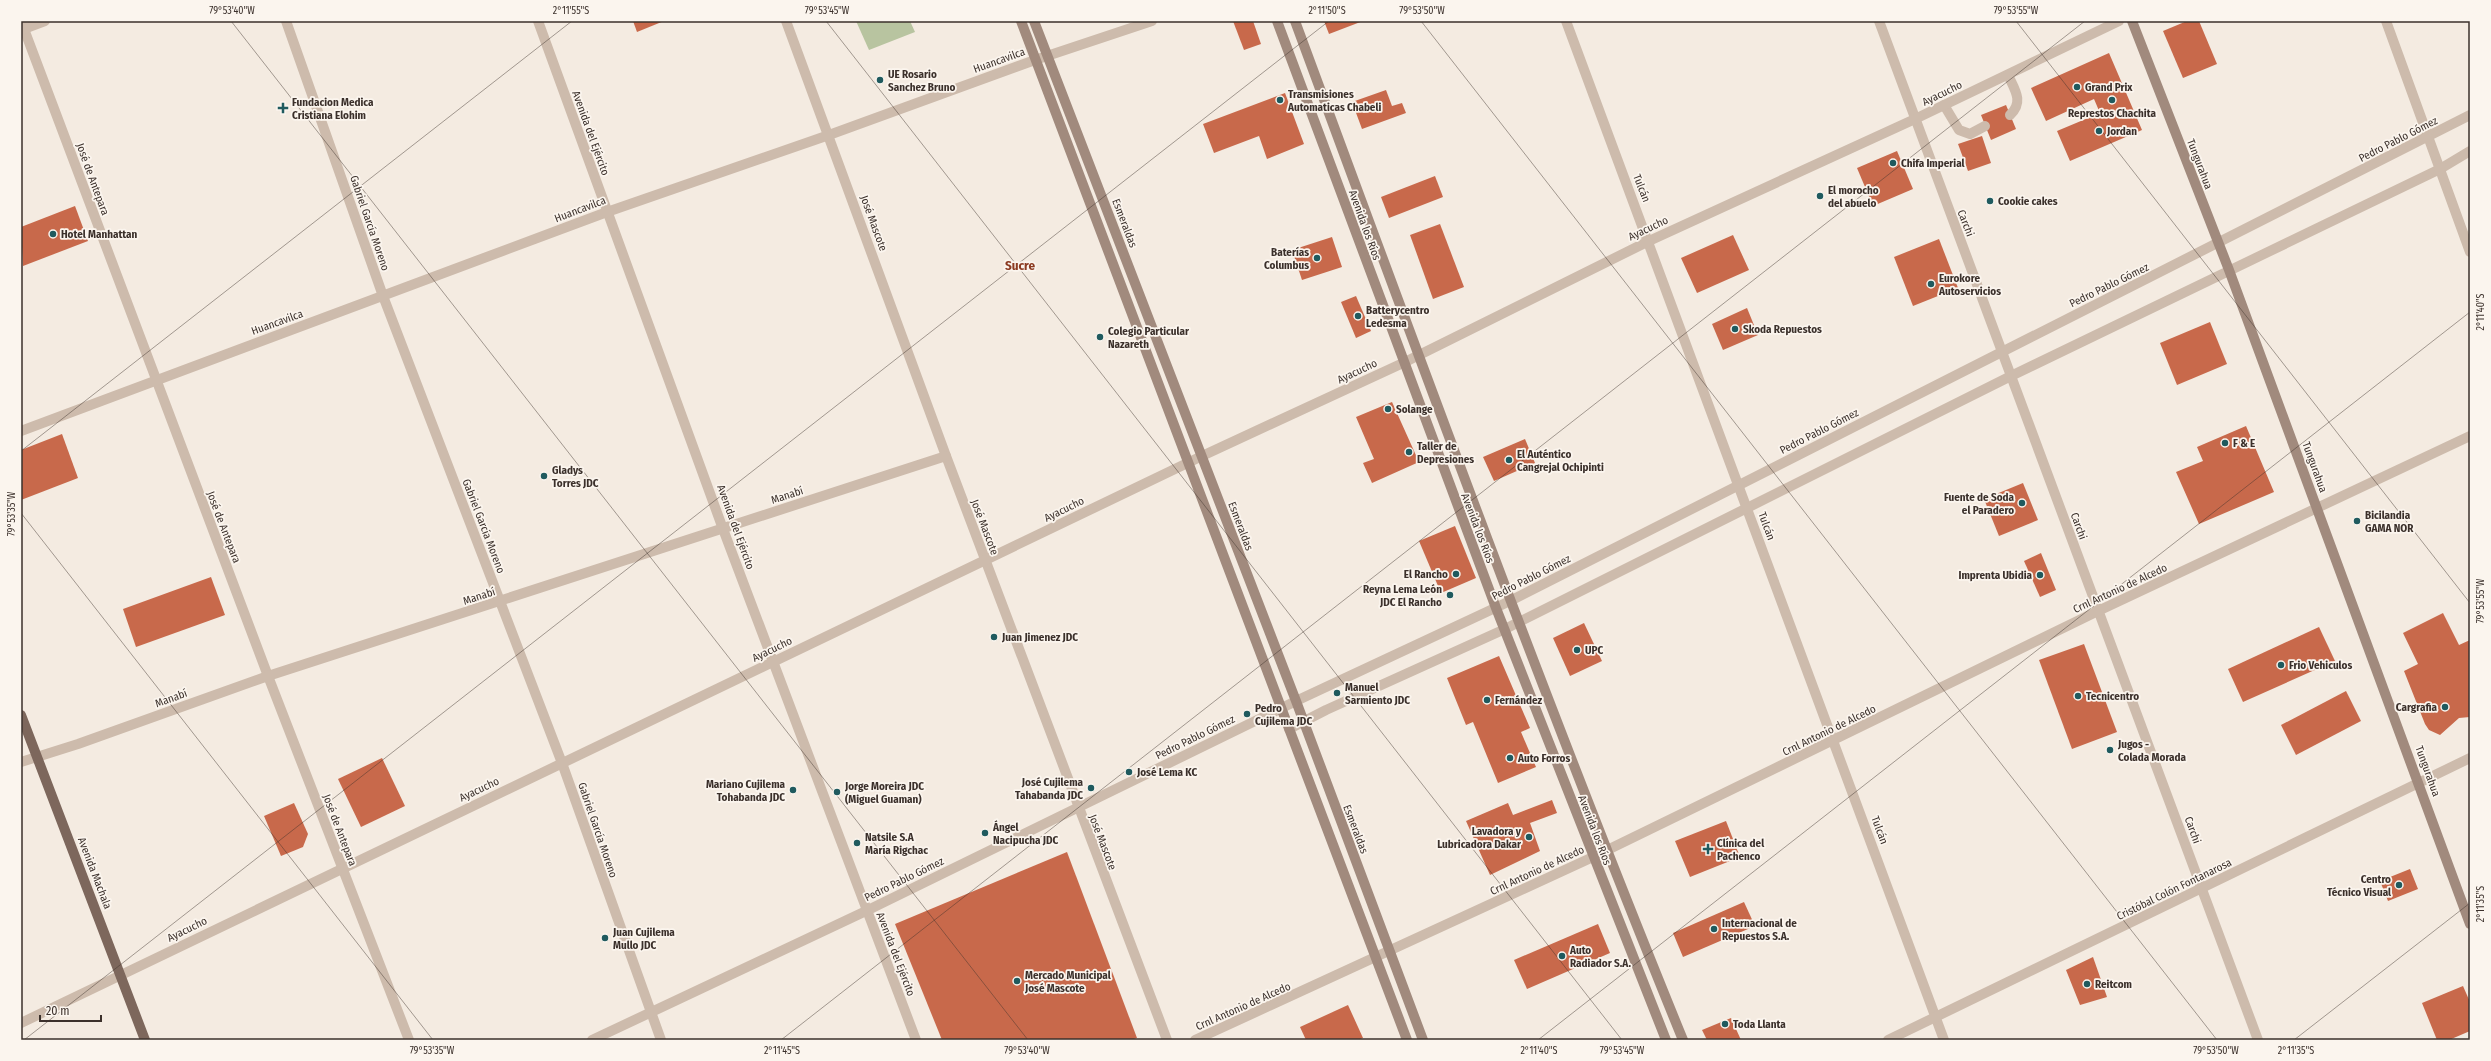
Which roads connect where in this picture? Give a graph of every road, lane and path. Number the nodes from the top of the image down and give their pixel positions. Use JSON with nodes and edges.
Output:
{"nodes":[{"id":1,"x":45,"y":21,"type":"edge"},
{"id":2,"x":286,"y":21,"type":"edge"},
{"id":3,"x":538,"y":21,"type":"edge"},
{"id":4,"x":786,"y":21,"type":"edge"},
{"id":5,"x":1021,"y":21,"type":"edge"},
{"id":6,"x":1034,"y":21,"type":"edge"},
{"id":7,"x":1152,"y":21,"type":"edge"},
{"id":8,"x":1277,"y":21,"type":"edge"},
{"id":9,"x":1295,"y":21,"type":"edge"},
{"id":10,"x":1566,"y":21,"type":"edge"},
{"id":11,"x":1879,"y":21,"type":"edge"},
{"id":12,"x":2119,"y":21,"type":"edge"},
{"id":13,"x":2132,"y":21,"type":"edge"},
{"id":14,"x":2386,"y":21,"type":"edge"},
{"id":15,"x":22,"y":27,"type":"edge"},
{"id":16,"x":1047,"y":56,"type":"junction"},
{"id":17,"x":1035,"y":60,"type":"junction"},
{"id":18,"x":2008,"y":75,"type":"junction"},
{"id":19,"x":1944,"y":105,"type":"junction"},
{"id":20,"x":2470,"y":114,"type":"edge"},
{"id":21,"x":2010,"y":115,"type":"dead end"},
{"id":22,"x":1915,"y":119,"type":"junction"},
{"id":23,"x":1985,"y":126,"type":"dead end"},
{"id":24,"x":829,"y":135,"type":"junction"},
{"id":25,"x":2428,"y":137,"type":"junction"},
{"id":26,"x":2470,"y":151,"type":"edge"},
{"id":27,"x":2440,"y":169,"type":"junction"},
{"id":28,"x":607,"y":212,"type":"junction"},
{"id":29,"x":1649,"y":241,"type":"junction"},
{"id":30,"x":2218,"y":244,"type":"junction"},
{"id":31,"x":2470,"y":252,"type":"edge"},
{"id":32,"x":2229,"y":270,"type":"junction"},
{"id":33,"x":384,"y":296,"type":"junction"},
{"id":34,"x":2002,"y":351,"type":"junction"},
{"id":35,"x":1418,"y":355,"type":"junction"},
{"id":36,"x":1403,"y":363,"type":"junction"},
{"id":37,"x":2011,"y":376,"type":"junction"},
{"id":38,"x":155,"y":379,"type":"junction"},
{"id":39,"x":21,"y":431,"type":"edge"},
{"id":40,"x":2470,"y":436,"type":"edge"},
{"id":41,"x":946,"y":456,"type":"junction"},
{"id":42,"x":1202,"y":456,"type":"junction"},
{"id":43,"x":1188,"y":463,"type":"junction"},
{"id":44,"x":1739,"y":485,"type":"junction"},
{"id":45,"x":1747,"y":508,"type":"junction"},
{"id":46,"x":2318,"y":509,"type":"junction"},
{"id":47,"x":723,"y":529,"type":"junction"},
{"id":48,"x":985,"y":560,"type":"junction"},
{"id":49,"x":1510,"y":601,"type":"junction"},
{"id":50,"x":501,"y":602,"type":"junction"},
{"id":51,"x":1496,"y":608,"type":"junction"},
{"id":52,"x":2098,"y":612,"type":"junction"},
{"id":53,"x":1519,"y":622,"type":"junction"},
{"id":54,"x":1505,"y":629,"type":"junction"},
{"id":55,"x":773,"y":662,"type":"junction"},
{"id":56,"x":268,"y":676,"type":"junction"},
{"id":57,"x":1296,"y":701,"type":"junction"},
{"id":58,"x":1281,"y":709,"type":"junction"},
{"id":59,"x":21,"y":715,"type":"edge"},
{"id":60,"x":1303,"y":722,"type":"junction"},
{"id":61,"x":1289,"y":730,"type":"junction"},
{"id":62,"x":1834,"y":741,"type":"junction"},
{"id":63,"x":37,"y":757,"type":"junction"},
{"id":64,"x":2470,"y":758,"type":"edge"},
{"id":65,"x":21,"y":762,"type":"edge"},
{"id":66,"x":562,"y":763,"type":"junction"},
{"id":67,"x":2419,"y":782,"type":"junction"},
{"id":68,"x":1077,"y":808,"type":"junction"},
{"id":69,"x":1606,"y":851,"type":"junction"},
{"id":70,"x":1593,"y":857,"type":"junction"},
{"id":71,"x":342,"y":868,"type":"junction"},
{"id":72,"x":2202,"y":889,"type":"junction"},
{"id":73,"x":866,"y":911,"type":"junction"},
{"id":74,"x":2470,"y":924,"type":"edge"},
{"id":75,"x":1389,"y":953,"type":"junction"},
{"id":76,"x":1377,"y":958,"type":"junction"},
{"id":77,"x":121,"y":974,"type":"junction"},
{"id":78,"x":649,"y":1012,"type":"junction"},
{"id":79,"x":1935,"y":1016,"type":"junction"},
{"id":80,"x":21,"y":1023,"type":"edge"},
{"id":81,"x":145,"y":1040,"type":"edge"},
{"id":82,"x":409,"y":1040,"type":"edge"},
{"id":83,"x":592,"y":1040,"type":"edge"},
{"id":84,"x":661,"y":1040,"type":"edge"},
{"id":85,"x":916,"y":1040,"type":"edge"},
{"id":86,"x":1167,"y":1040,"type":"edge"},
{"id":87,"x":1195,"y":1040,"type":"edge"},
{"id":88,"x":1407,"y":1040,"type":"edge"},
{"id":89,"x":1423,"y":1040,"type":"edge"},
{"id":90,"x":1666,"y":1040,"type":"edge"},
{"id":91,"x":1683,"y":1040,"type":"edge"},
{"id":92,"x":1888,"y":1040,"type":"edge"},
{"id":93,"x":1944,"y":1040,"type":"edge"},
{"id":94,"x":2258,"y":1040,"type":"edge"}],
"edges":[{"from":1,"to":15,"type":"street"},
{"from":2,"to":33,"type":"street","name":"Gabriel García Moreno"},
{"from":3,"to":28,"type":"street","name":"Avenida del Ejército"},
{"from":4,"to":24,"type":"street","name":"José Mascote"},
{"from":5,"to":17,"type":"main road"},
{"from":6,"to":16,"type":"main road","name":"Esmeraldas"},
{"from":7,"to":16,"type":"street","name":"Huancavilca"},
{"from":8,"to":36,"type":"main road","name":"Avenida los Ríos"},
{"from":9,"to":35,"type":"main road","name":"Avenida los Ríos"},
{"from":10,"to":29,"type":"street","name":"Tulcán"},
{"from":11,"to":22,"type":"street","name":"Carchi"},
{"from":12,"to":18,"type":"street","name":"Ayacucho"},
{"from":13,"to":30,"type":"main road","name":"Tungurahua"},
{"from":14,"to":25,"type":"street"},
{"from":15,"to":38,"type":"street","name":"José de Antepara"},
{"from":16,"to":17,"type":"street","name":"Huancavilca"},
{"from":16,"to":42,"type":"main road","name":"Esmeraldas"},
{"from":17,"to":24,"type":"street","name":"Huancavilca"},
{"from":17,"to":43,"type":"main road"},
{"from":18,"to":19,"type":"street","name":"Ayacucho"},
{"from":18,"to":21,"type":"street"},
{"from":19,"to":22,"type":"street","name":"Ayacucho"},
{"from":19,"to":23,"type":"street"},
{"from":20,"to":25,"type":"street","name":"Pedro Pablo Gómez"},
{"from":22,"to":29,"type":"street","name":"Ayacucho"},
{"from":22,"to":34,"type":"street","name":"Carchi"},
{"from":24,"to":28,"type":"street","name":"Huancavilca"},
{"from":24,"to":41,"type":"street","name":"José Mascote"},
{"from":25,"to":27,"type":"street"},
{"from":25,"to":30,"type":"street","name":"Pedro Pablo Gómez"},
{"from":26,"to":27,"type":"street"},
{"from":27,"to":31,"type":"street"},
{"from":27,"to":32,"type":"street"},
{"from":28,"to":33,"type":"street","name":"Huancavilca"},
{"from":28,"to":47,"type":"street","name":"Avenida del Ejército"},
{"from":29,"to":35,"type":"street","name":"Ayacucho"},
{"from":29,"to":44,"type":"street","name":"Tulcán"},
{"from":30,"to":32,"type":"main road","name":"Tungurahua"},
{"from":30,"to":34,"type":"street","name":"Pedro Pablo Gómez"},
{"from":32,"to":37,"type":"street"},
{"from":32,"to":46,"type":"main road","name":"Tungurahua"},
{"from":33,"to":38,"type":"street","name":"Huancavilca"},
{"from":33,"to":50,"type":"street","name":"Gabriel García Moreno"},
{"from":34,"to":37,"type":"street","name":"Carchi"},
{"from":34,"to":44,"type":"street","name":"Pedro Pablo Gómez"},
{"from":35,"to":36,"type":"street","name":"Ayacucho"},
{"from":35,"to":49,"type":"main road","name":"Avenida los Ríos"},
{"from":36,"to":42,"type":"street","name":"Ayacucho"},
{"from":36,"to":51,"type":"main road","name":"Avenida los Ríos"},
{"from":37,"to":45,"type":"street"},
{"from":37,"to":52,"type":"street","name":"Carchi"},
{"from":38,"to":39,"type":"street","name":"Huancavilca"},
{"from":38,"to":56,"type":"street","name":"José de Antepara"},
{"from":40,"to":46,"type":"street","name":"Crnl Antonio de Alcedo"},
{"from":41,"to":47,"type":"street","name":"Manabí"},
{"from":41,"to":48,"type":"street","name":"José Mascote"},
{"from":42,"to":43,"type":"street","name":"Ayacucho"},
{"from":42,"to":57,"type":"main road","name":"Esmeraldas"},
{"from":43,"to":48,"type":"street","name":"Ayacucho"},
{"from":43,"to":58,"type":"main road"},
{"from":44,"to":45,"type":"street","name":"Tulcán"},
{"from":44,"to":49,"type":"street","name":"Pedro Pablo Gómez"},
{"from":45,"to":53,"type":"street"},
{"from":45,"to":62,"type":"street","name":"Tulcán"},
{"from":46,"to":52,"type":"street","name":"Crnl Antonio de Alcedo"},
{"from":46,"to":67,"type":"main road","name":"Tungurahua"},
{"from":47,"to":50,"type":"street","name":"Manabí"},
{"from":47,"to":55,"type":"street","name":"Avenida del Ejército"},
{"from":48,"to":55,"type":"street","name":"Ayacucho"},
{"from":48,"to":68,"type":"street","name":"José Mascote"},
{"from":49,"to":51,"type":"street","name":"Pedro Pablo Gómez"},
{"from":49,"to":53,"type":"main road","name":"Avenida los Ríos"},
{"from":50,"to":56,"type":"street","name":"Manabí"},
{"from":50,"to":66,"type":"street","name":"Gabriel García Moreno"},
{"from":51,"to":54,"type":"main road","name":"Avenida los Ríos"},
{"from":51,"to":57,"type":"street","name":"Pedro Pablo Gómez"},
{"from":52,"to":62,"type":"street","name":"Crnl Antonio de Alcedo"},
{"from":52,"to":72,"type":"street","name":"Carchi"},
{"from":53,"to":54,"type":"street"},
{"from":53,"to":69,"type":"main road","name":"Avenida los Ríos"},
{"from":54,"to":60,"type":"street"},
{"from":54,"to":70,"type":"main road","name":"Avenida los Ríos"},
{"from":55,"to":66,"type":"street","name":"Ayacucho"},
{"from":55,"to":73,"type":"street","name":"Avenida del Ejército"},
{"from":56,"to":63,"type":"street","name":"Manabí"},
{"from":56,"to":71,"type":"street","name":"José de Antepara"},
{"from":57,"to":58,"type":"street","name":"Pedro Pablo Gómez"},
{"from":57,"to":60,"type":"main road","name":"Esmeraldas"},
{"from":58,"to":61,"type":"main road"},
{"from":58,"to":68,"type":"street","name":"Pedro Pablo Gómez"},
{"from":59,"to":63,"type":"main road","name":"Avenida Machala"},
{"from":60,"to":61,"type":"street"},
{"from":60,"to":75,"type":"main road","name":"Esmeraldas"},
{"from":61,"to":76,"type":"main road"},
{"from":62,"to":69,"type":"street","name":"Crnl Antonio de Alcedo"},
{"from":62,"to":79,"type":"street","name":"Tulcán"},
{"from":63,"to":65,"type":"street","name":"Manabí"},
{"from":63,"to":77,"type":"main road","name":"Avenida Machala"},
{"from":64,"to":67,"type":"street","name":"Cristóbal Colón Fontanarosa"},
{"from":66,"to":71,"type":"street","name":"Ayacucho"},
{"from":66,"to":78,"type":"street","name":"Gabriel García Moreno"},
{"from":67,"to":72,"type":"street","name":"Cristóbal Colón Fontanarosa"},
{"from":67,"to":74,"type":"main road","name":"Tungurahua"},
{"from":68,"to":73,"type":"street","name":"Pedro Pablo Gómez"},
{"from":68,"to":86,"type":"street","name":"José Mascote"},
{"from":69,"to":70,"type":"street","name":"Crnl Antonio de Alcedo"},
{"from":69,"to":91,"type":"main road","name":"Avenida los Ríos"},
{"from":70,"to":75,"type":"street","name":"Crnl Antonio de Alcedo"},
{"from":70,"to":90,"type":"main road","name":"Avenida los Ríos"},
{"from":71,"to":77,"type":"street","name":"Ayacucho"},
{"from":71,"to":82,"type":"street","name":"José de Antepara"},
{"from":72,"to":79,"type":"street","name":"Cristóbal Colón Fontanarosa"},
{"from":72,"to":94,"type":"street","name":"Carchi"},
{"from":73,"to":78,"type":"street","name":"Pedro Pablo Gómez"},
{"from":73,"to":85,"type":"street","name":"Avenida del Ejército"},
{"from":75,"to":76,"type":"street","name":"Crnl Antonio de Alcedo"},
{"from":75,"to":89,"type":"main road","name":"Esmeraldas"},
{"from":76,"to":87,"type":"street","name":"Crnl Antonio de Alcedo"},
{"from":76,"to":88,"type":"main road"},
{"from":77,"to":80,"type":"street","name":"Ayacucho"},
{"from":77,"to":81,"type":"main road","name":"Avenida Machala"},
{"from":78,"to":83,"type":"street","name":"Pedro Pablo Gómez"},
{"from":78,"to":84,"type":"street","name":"Gabriel García Moreno"},
{"from":79,"to":92,"type":"street","name":"Cristóbal Colón Fontanarosa"},
{"from":79,"to":93,"type":"street","name":"Tulcán"}]}
